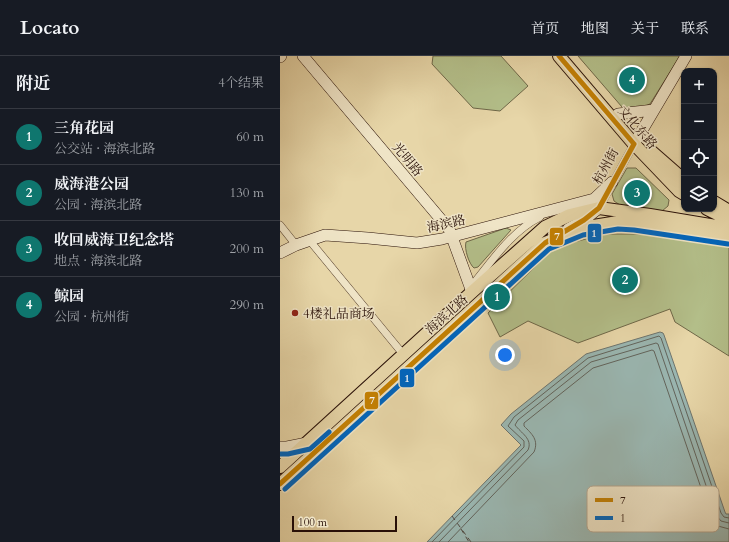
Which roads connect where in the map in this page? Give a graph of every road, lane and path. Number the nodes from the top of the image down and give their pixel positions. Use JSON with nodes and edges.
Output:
{"nodes":[{"id":1,"x":303,"y":56,"type":"edge"},
{"id":2,"x":559,"y":56,"type":"edge"},
{"id":3,"x":569,"y":56,"type":"edge"},
{"id":4,"x":686,"y":56,"type":"edge"},
{"id":5,"x":654,"y":110,"type":"junction"},
{"id":6,"x":618,"y":114,"type":"junction"},
{"id":7,"x":636,"y":141,"type":"junction"},
{"id":8,"x":681,"y":178,"type":"edge"},
{"id":9,"x":612,"y":182,"type":"junction"},
{"id":10,"x":681,"y":192,"type":"edge"},
{"id":11,"x":717,"y":204,"type":"edge"},
{"id":12,"x":599,"y":208,"type":"junction"},
{"id":13,"x":556,"y":209,"type":"junction"},
{"id":14,"x":729,"y":211,"type":"edge"},
{"id":15,"x":713,"y":212,"type":"edge"},
{"id":16,"x":729,"y":220,"type":"edge"},
{"id":17,"x":280,"y":225,"type":"edge"},
{"id":18,"x":729,"y":228,"type":"edge"},
{"id":19,"x":453,"y":236,"type":"junction"},
{"id":20,"x":729,"y":237,"type":"edge"},
{"id":21,"x":310,"y":241,"type":"junction"},
{"id":22,"x":545,"y":243,"type":"junction"},
{"id":23,"x":296,"y":246,"type":"junction"},
{"id":24,"x":280,"y":253,"type":"edge"},
{"id":25,"x":471,"y":289,"type":"junction"},
{"id":26,"x":404,"y":354,"type":"junction"},
{"id":27,"x":306,"y":443,"type":"junction"},
{"id":28,"x":280,"y":448,"type":"edge"},
{"id":29,"x":280,"y":467,"type":"edge"},
{"id":30,"x":280,"y":484,"type":"edge"}],
"edges":[{"from":1,"to":19,"type":"main road","name":"光明路"},
{"from":2,"to":7,"type":"main road","name":"文化东路"},
{"from":3,"to":6,"type":"main road"},
{"from":4,"to":5,"type":"main road","name":"杭州街"},
{"from":5,"to":6,"type":"main road"},
{"from":5,"to":7,"type":"main road","name":"杭州街"},
{"from":6,"to":7,"type":"main road"},
{"from":7,"to":8,"type":"main road"},
{"from":7,"to":9,"type":"street","name":"杭州街"},
{"from":7,"to":10,"type":"main road","name":"文化东路"},
{"from":9,"to":12,"type":"street","name":"杭州街"},
{"from":9,"to":13,"type":"main road","name":"海滨路"},
{"from":11,"to":14,"type":"main road"},
{"from":12,"to":18,"type":"main road","name":"海滨北路"},
{"from":12,"to":22,"type":"main road"},
{"from":12,"to":25,"type":"main road","name":"海滨北路"},
{"from":13,"to":19,"type":"main road","name":"海滨路"},
{"from":13,"to":25,"type":"street"},
{"from":15,"to":16,"type":"main road"},
{"from":17,"to":23,"type":"street"},
{"from":19,"to":21,"type":"main road","name":"海滨路"},
{"from":19,"to":25,"type":"main road","name":"光明路"},
{"from":20,"to":22,"type":"main road","name":"海滨北路"},
{"from":21,"to":23,"type":"main road","name":"海滨路"},
{"from":21,"to":26,"type":"street"},
{"from":22,"to":30,"type":"main road","name":"海滨北路"},
{"from":23,"to":24,"type":"main road","name":"海滨路"},
{"from":25,"to":26,"type":"main road","name":"海滨北路"},
{"from":26,"to":27,"type":"main road","name":"海滨北路"},
{"from":27,"to":28,"type":"main road"},
{"from":27,"to":29,"type":"main road","name":"海滨北路"}]}
